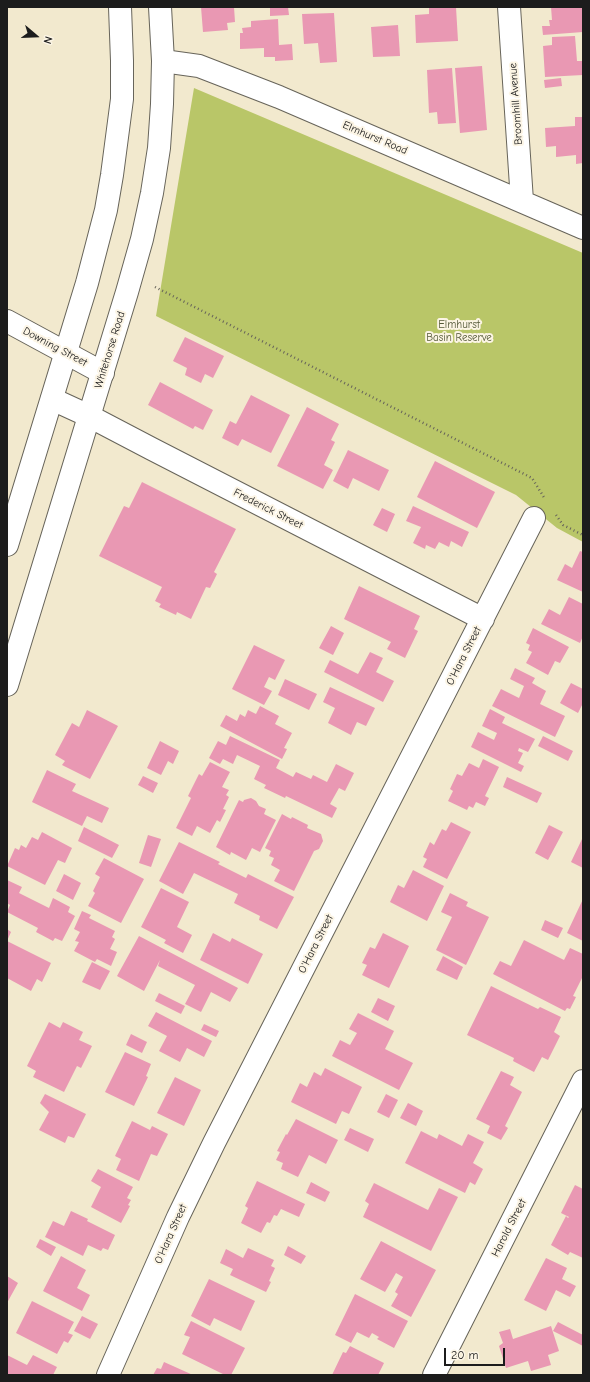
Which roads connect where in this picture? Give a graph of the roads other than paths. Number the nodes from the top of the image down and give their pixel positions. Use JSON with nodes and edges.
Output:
{"nodes":[{"id":1,"x":120,"y":7,"type":"edge"},
{"id":2,"x":160,"y":7,"type":"edge"},
{"id":3,"x":509,"y":7,"type":"edge"},
{"id":4,"x":163,"y":61,"type":"junction"},
{"id":5,"x":522,"y":201,"type":"junction"},
{"id":6,"x":583,"y":228,"type":"edge"},
{"id":7,"x":7,"y":321,"type":"edge"},
{"id":8,"x":65,"y":353,"type":"junction"},
{"id":9,"x":103,"y":373,"type":"junction"},
{"id":10,"x":52,"y":399,"type":"junction"},
{"id":11,"x":90,"y":416,"type":"junction"},
{"id":12,"x":544,"y":510,"type":"road end"},
{"id":13,"x":7,"y":545,"type":"edge"},
{"id":14,"x":483,"y":619,"type":"junction"},
{"id":15,"x":7,"y":685,"type":"edge"},
{"id":16,"x":583,"y":1080,"type":"edge"},
{"id":17,"x":108,"y":1375,"type":"edge"},
{"id":18,"x":434,"y":1375,"type":"edge"}],
"edges":[{"from":1,"to":8,"type":"street"},
{"from":2,"to":4,"type":"street","name":"Whitehorse Road"},
{"from":3,"to":5,"type":"street","name":"Broomhill Avenue"},
{"from":4,"to":5,"type":"street","name":"Elmhurst Road"},
{"from":4,"to":9,"type":"street","name":"Whitehorse Road"},
{"from":5,"to":6,"type":"street","name":"Elmhurst Road"},
{"from":7,"to":8,"type":"street","name":"Downing Street"},
{"from":8,"to":9,"type":"street","name":"Downing Street"},
{"from":8,"to":10,"type":"street"},
{"from":9,"to":11,"type":"street","name":"Whitehorse Road"},
{"from":10,"to":11,"type":"street","name":"Frederick Street"},
{"from":10,"to":13,"type":"street"},
{"from":11,"to":14,"type":"street","name":"Frederick Street"},
{"from":11,"to":15,"type":"street","name":"Whitehorse Road"},
{"from":12,"to":14,"type":"street","name":"O'Hara Street"},
{"from":14,"to":17,"type":"street","name":"O'Hara Street"},
{"from":16,"to":18,"type":"street","name":"Harold Street"}]}
